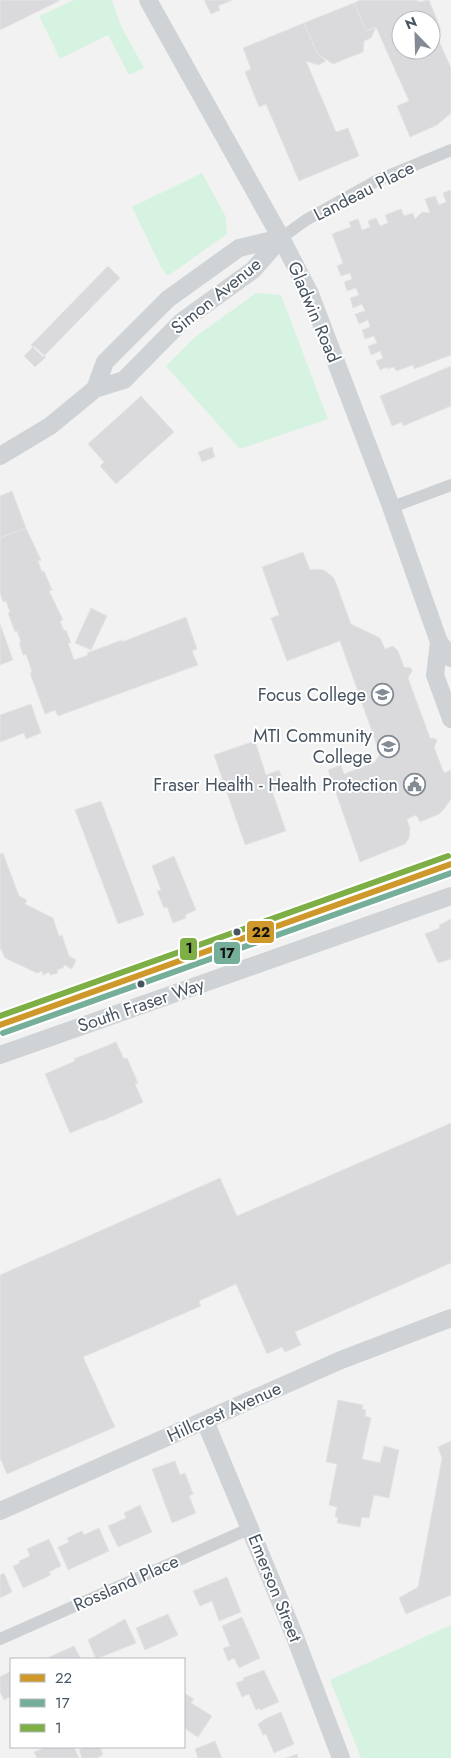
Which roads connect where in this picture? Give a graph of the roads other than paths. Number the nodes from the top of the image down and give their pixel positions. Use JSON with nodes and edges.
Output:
{"nodes":[{"id":1,"x":148,"y":0,"type":"edge"},
{"id":2,"x":451,"y":150,"type":"edge"},
{"id":3,"x":281,"y":238,"type":"junction"},
{"id":4,"x":95,"y":389,"type":"junction"},
{"id":5,"x":0,"y":456,"type":"edge"},
{"id":6,"x":451,"y":485,"type":"edge"},
{"id":7,"x":392,"y":507,"type":"junction"},
{"id":8,"x":439,"y":642,"type":"junction"},
{"id":9,"x":451,"y":658,"type":"edge"},
{"id":10,"x":451,"y":719,"type":"edge"},
{"id":11,"x":451,"y":857,"type":"edge"},
{"id":12,"x":451,"y":864,"type":"edge"},
{"id":13,"x":410,"y":879,"type":"junction"},
{"id":14,"x":451,"y":896,"type":"edge"},
{"id":15,"x":451,"y":905,"type":"edge"},
{"id":16,"x":409,"y":911,"type":"junction"},
{"id":17,"x":0,"y":1025,"type":"edge"},
{"id":18,"x":0,"y":1029,"type":"edge"},
{"id":19,"x":5,"y":1053,"type":"edge"},
{"id":20,"x":451,"y":1318,"type":"edge"},
{"id":21,"x":205,"y":1420,"type":"junction"},
{"id":22,"x":0,"y":1511,"type":"edge"},
{"id":23,"x":251,"y":1528,"type":"junction"},
{"id":24,"x":0,"y":1639,"type":"edge"},
{"id":25,"x":342,"y":1758,"type":"edge"}],
"edges":[{"from":1,"to":3,"type":"main road","name":"Gladwin Road"},
{"from":2,"to":3,"type":"street","name":"Landeau Place"},
{"from":3,"to":4,"type":"main road","name":"Simon Avenue"},
{"from":3,"to":4,"type":"main road","name":"Simon Avenue"},
{"from":3,"to":7,"type":"main road","name":"Gladwin Road"},
{"from":4,"to":5,"type":"main road","name":"Simon Avenue"},
{"from":6,"to":7,"type":"street"},
{"from":7,"to":8,"type":"main road","name":"Gladwin Road"},
{"from":8,"to":9,"type":"main road","name":"Gladwin Road"},
{"from":8,"to":10,"type":"main road","name":"Gladwin Road"},
{"from":11,"to":13,"type":"main road"},
{"from":12,"to":13,"type":"main road","name":"South Fraser Way"},
{"from":13,"to":17,"type":"main road","name":"South Fraser Way"},
{"from":14,"to":16,"type":"main road","name":"South Fraser Way"},
{"from":15,"to":16,"type":"main road"},
{"from":16,"to":19,"type":"main road","name":"South Fraser Way"},
{"from":18,"to":19,"type":"main road"},
{"from":20,"to":21,"type":"main road","name":"Hillcrest Avenue"},
{"from":21,"to":22,"type":"main road","name":"Hillcrest Avenue"},
{"from":21,"to":23,"type":"main road","name":"Emerson Street"},
{"from":23,"to":24,"type":"street","name":"Rossland Place"},
{"from":23,"to":25,"type":"main road","name":"Emerson Street"}]}
